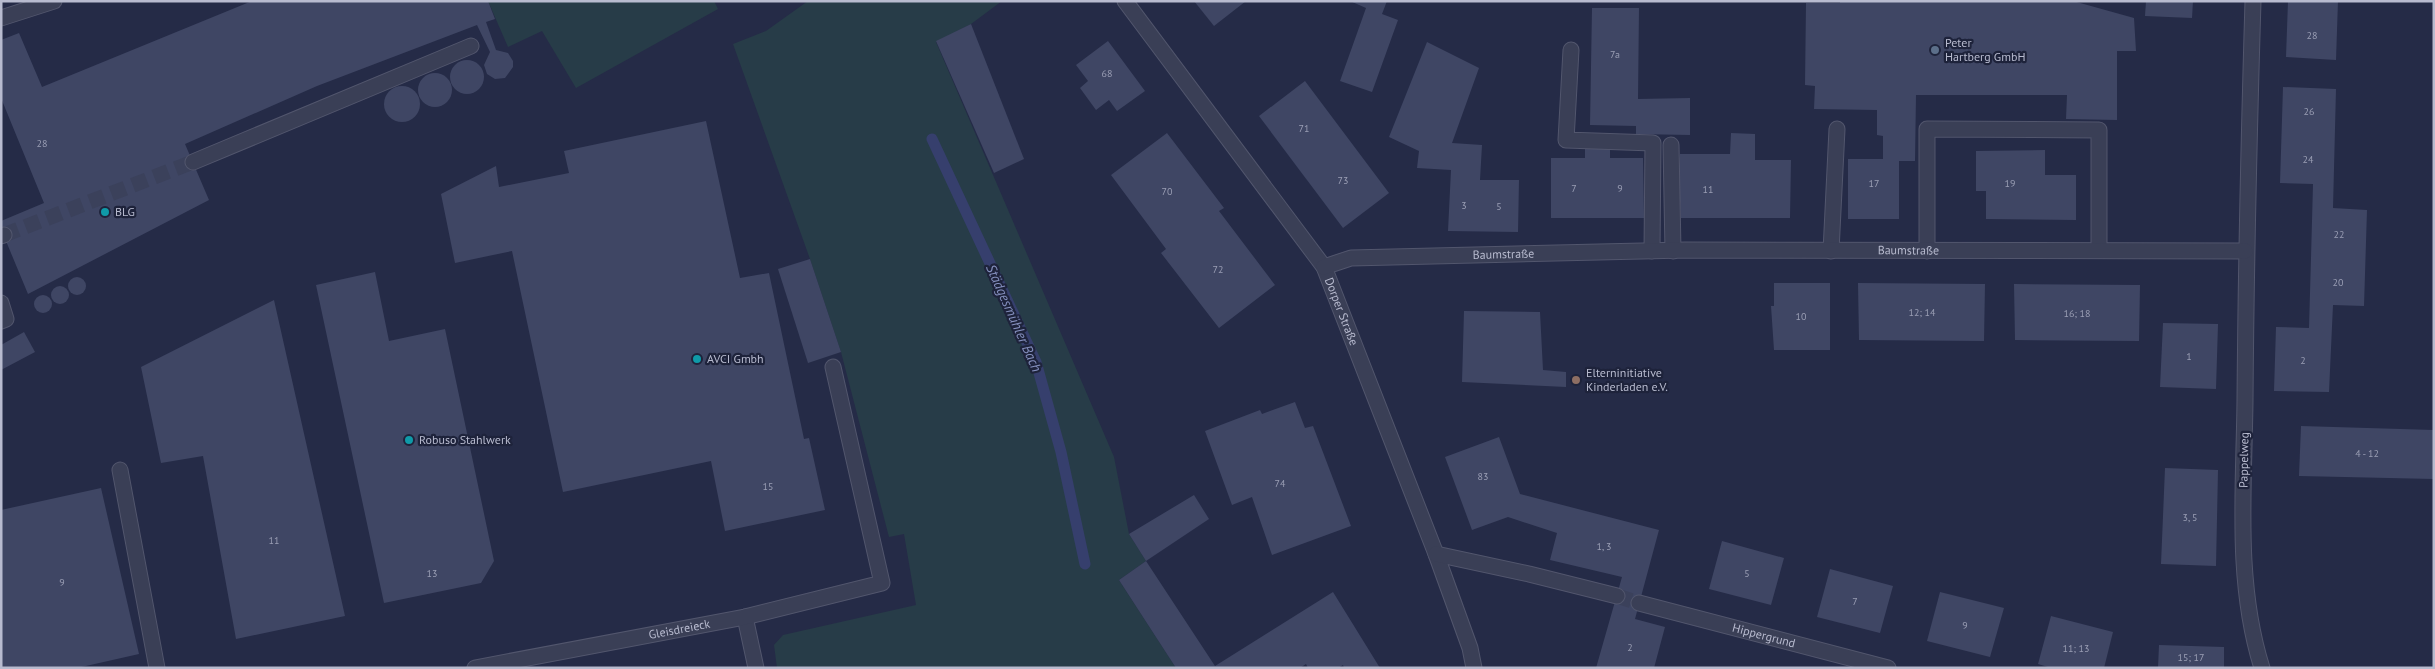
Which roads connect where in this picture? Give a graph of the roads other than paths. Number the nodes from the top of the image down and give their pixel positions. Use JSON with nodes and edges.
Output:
{"nodes":[{"id":1,"x":54,"y":1,"type":"edge"},
{"id":2,"x":1125,"y":1,"type":"edge"},
{"id":3,"x":2253,"y":1,"type":"edge"},
{"id":4,"x":1,"y":18,"type":"edge"},
{"id":5,"x":471,"y":46,"type":"dead end"},
{"id":6,"x":1571,"y":50,"type":"dead end"},
{"id":7,"x":1836,"y":129,"type":"dead end"},
{"id":8,"x":1671,"y":144,"type":"dead end"},
{"id":9,"x":193,"y":162,"type":"tunnel mouth"},
{"id":10,"x":1673,"y":250,"type":"junction"},
{"id":11,"x":2099,"y":250,"type":"junction"},
{"id":12,"x":1652,"y":251,"type":"junction"},
{"id":13,"x":1831,"y":251,"type":"junction"},
{"id":14,"x":1927,"y":251,"type":"junction"},
{"id":15,"x":2245,"y":251,"type":"junction"},
{"id":16,"x":1324,"y":267,"type":"junction"},
{"id":17,"x":1,"y":303,"type":"edge"},
{"id":18,"x":1,"y":321,"type":"edge"},
{"id":19,"x":833,"y":366,"type":"dead end"},
{"id":20,"x":120,"y":470,"type":"dead end"},
{"id":21,"x":1436,"y":554,"type":"junction"},
{"id":22,"x":1617,"y":596,"type":"tunnel mouth"},
{"id":23,"x":1639,"y":603,"type":"tunnel mouth"},
{"id":24,"x":745,"y":617,"type":"junction"},
{"id":25,"x":157,"y":668,"type":"edge"},
{"id":26,"x":475,"y":668,"type":"edge"},
{"id":27,"x":756,"y":668,"type":"edge"},
{"id":28,"x":1474,"y":668,"type":"edge"},
{"id":29,"x":1888,"y":668,"type":"edge"},
{"id":30,"x":2262,"y":668,"type":"edge"}],
"edges":[{"from":1,"to":4,"type":"street"},
{"from":2,"to":16,"type":"street","name":"Dorper Straße"},
{"from":3,"to":15,"type":"street"},
{"from":5,"to":9,"type":"street"},
{"from":6,"to":12,"type":"street"},
{"from":7,"to":13,"type":"street"},
{"from":8,"to":10,"type":"street"},
{"from":10,"to":12,"type":"street","name":"Baumstraße"},
{"from":10,"to":13,"type":"street","name":"Baumstraße"},
{"from":11,"to":14,"type":"street","name":"Baumstraße"},
{"from":11,"to":14,"type":"street"},
{"from":11,"to":15,"type":"street","name":"Baumstraße"},
{"from":12,"to":16,"type":"street","name":"Baumstraße"},
{"from":13,"to":14,"type":"street","name":"Baumstraße"},
{"from":15,"to":30,"type":"street","name":"Pappelweg"},
{"from":16,"to":21,"type":"street","name":"Dorper Straße"},
{"from":17,"to":18,"type":"street"},
{"from":19,"to":24,"type":"street","name":"Gleisdreieck"},
{"from":20,"to":25,"type":"street"},
{"from":21,"to":22,"type":"street"},
{"from":21,"to":28,"type":"street","name":"Dorper Straße"},
{"from":23,"to":29,"type":"street","name":"Hippergrund"},
{"from":24,"to":26,"type":"street","name":"Gleisdreieck"},
{"from":24,"to":27,"type":"street"}]}
